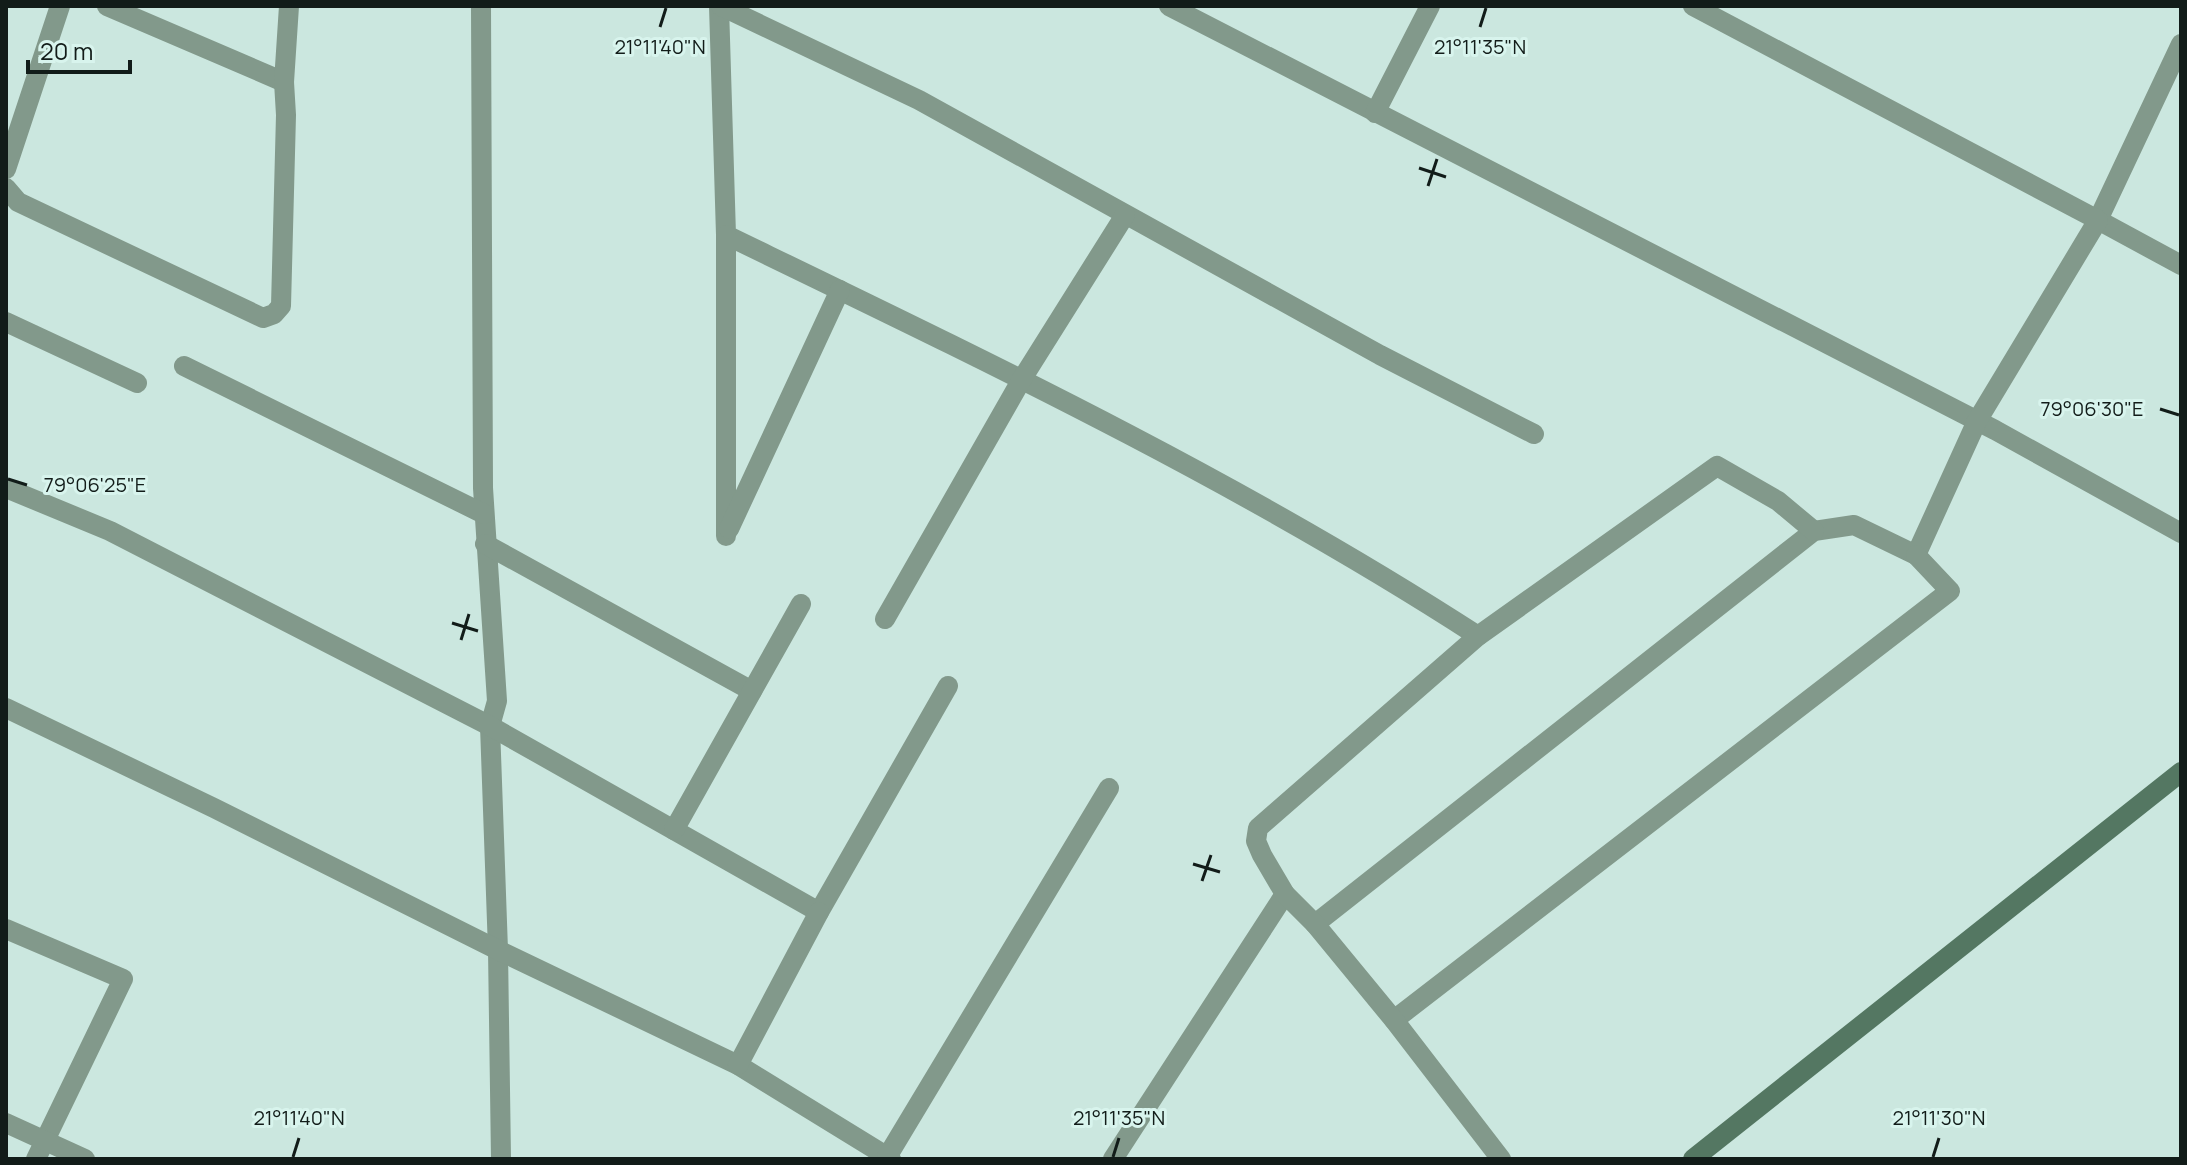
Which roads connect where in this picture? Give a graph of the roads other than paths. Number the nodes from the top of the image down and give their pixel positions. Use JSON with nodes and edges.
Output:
{"nodes":[{"id":1,"x":60,"y":6,"type":"edge"},
{"id":2,"x":107,"y":6,"type":"edge"},
{"id":3,"x":289,"y":6,"type":"edge"},
{"id":4,"x":481,"y":6,"type":"edge"},
{"id":5,"x":720,"y":6,"type":"edge"},
{"id":6,"x":1169,"y":6,"type":"edge"},
{"id":7,"x":1430,"y":6,"type":"edge"},
{"id":8,"x":1693,"y":6,"type":"edge"},
{"id":9,"x":2181,"y":44,"type":"edge"},
{"id":10,"x":284,"y":82,"type":"junction"},
{"id":11,"x":1375,"y":113,"type":"junction"},
{"id":12,"x":6,"y":169,"type":"edge"},
{"id":13,"x":6,"y":188,"type":"edge"},
{"id":14,"x":1125,"y":215,"type":"junction"},
{"id":15,"x":2098,"y":220,"type":"junction"},
{"id":16,"x":726,"y":235,"type":"junction"},
{"id":17,"x":2181,"y":265,"type":"edge"},
{"id":18,"x":840,"y":290,"type":"junction"},
{"id":19,"x":6,"y":322,"type":"edge"},
{"id":20,"x":184,"y":366,"type":"dead end"},
{"id":21,"x":1022,"y":379,"type":"junction"},
{"id":22,"x":137,"y":383,"type":"dead end"},
{"id":23,"x":1977,"y":421,"type":"junction"},
{"id":24,"x":1534,"y":434,"type":"dead end"},
{"id":25,"x":6,"y":488,"type":"edge"},
{"id":26,"x":484,"y":514,"type":"junction"},
{"id":27,"x":1814,"y":531,"type":"junction"},
{"id":28,"x":2181,"y":533,"type":"edge"},
{"id":29,"x":485,"y":544,"type":"junction"},
{"id":30,"x":1916,"y":555,"type":"junction"},
{"id":31,"x":801,"y":604,"type":"dead end"},
{"id":32,"x":885,"y":619,"type":"dead end"},
{"id":33,"x":1478,"y":636,"type":"junction"},
{"id":34,"x":948,"y":686,"type":"dead end"},
{"id":35,"x":752,"y":691,"type":"junction"},
{"id":36,"x":6,"y":708,"type":"edge"},
{"id":37,"x":490,"y":726,"type":"junction"},
{"id":38,"x":2181,"y":772,"type":"edge"},
{"id":39,"x":1109,"y":788,"type":"dead end"},
{"id":40,"x":674,"y":830,"type":"junction"},
{"id":41,"x":1285,"y":894,"type":"junction"},
{"id":42,"x":819,"y":912,"type":"junction"},
{"id":43,"x":1315,"y":924,"type":"junction"},
{"id":44,"x":6,"y":929,"type":"edge"},
{"id":45,"x":498,"y":950,"type":"junction"},
{"id":46,"x":1394,"y":1020,"type":"junction"},
{"id":47,"x":738,"y":1065,"type":"junction"},
{"id":48,"x":6,"y":1123,"type":"edge"},
{"id":49,"x":41,"y":1150,"type":"edge"},
{"id":50,"x":889,"y":1158,"type":"edge"},
{"id":51,"x":85,"y":1159,"type":"edge"},
{"id":52,"x":501,"y":1159,"type":"edge"},
{"id":53,"x":1113,"y":1159,"type":"edge"},
{"id":54,"x":1501,"y":1159,"type":"edge"},
{"id":55,"x":1693,"y":1159,"type":"edge"}],
"edges":[{"from":1,"to":12,"type":"street"},
{"from":2,"to":10,"type":"street"},
{"from":3,"to":10,"type":"street"},
{"from":4,"to":26,"type":"street"},
{"from":5,"to":14,"type":"street"},
{"from":5,"to":16,"type":"street"},
{"from":6,"to":11,"type":"street"},
{"from":7,"to":11,"type":"street"},
{"from":8,"to":15,"type":"street"},
{"from":9,"to":15,"type":"street"},
{"from":10,"to":13,"type":"street"},
{"from":11,"to":23,"type":"street"},
{"from":14,"to":21,"type":"street"},
{"from":14,"to":24,"type":"street"},
{"from":15,"to":17,"type":"street"},
{"from":15,"to":23,"type":"street"},
{"from":16,"to":18,"type":"street"},
{"from":16,"to":18,"type":"street"},
{"from":18,"to":21,"type":"street"},
{"from":19,"to":22,"type":"street"},
{"from":20,"to":26,"type":"street"},
{"from":21,"to":32,"type":"street"},
{"from":21,"to":33,"type":"street"},
{"from":23,"to":28,"type":"street"},
{"from":23,"to":30,"type":"street"},
{"from":25,"to":37,"type":"street"},
{"from":26,"to":29,"type":"street"},
{"from":27,"to":30,"type":"street"},
{"from":27,"to":33,"type":"street"},
{"from":27,"to":43,"type":"street"},
{"from":29,"to":35,"type":"street"},
{"from":29,"to":37,"type":"street"},
{"from":30,"to":46,"type":"street"},
{"from":31,"to":35,"type":"street"},
{"from":33,"to":41,"type":"street"},
{"from":34,"to":42,"type":"street"},
{"from":35,"to":40,"type":"street"},
{"from":36,"to":45,"type":"street"},
{"from":37,"to":40,"type":"street"},
{"from":37,"to":45,"type":"street"},
{"from":38,"to":55,"type":"street"},
{"from":39,"to":50,"type":"street"},
{"from":40,"to":42,"type":"street"},
{"from":41,"to":43,"type":"street"},
{"from":41,"to":53,"type":"street"},
{"from":42,"to":47,"type":"street"},
{"from":43,"to":46,"type":"street"},
{"from":44,"to":49,"type":"street"},
{"from":45,"to":47,"type":"street"},
{"from":45,"to":52,"type":"street"},
{"from":46,"to":54,"type":"street"},
{"from":47,"to":50,"type":"street"},
{"from":48,"to":49,"type":"street"},
{"from":49,"to":51,"type":"street"}]}
